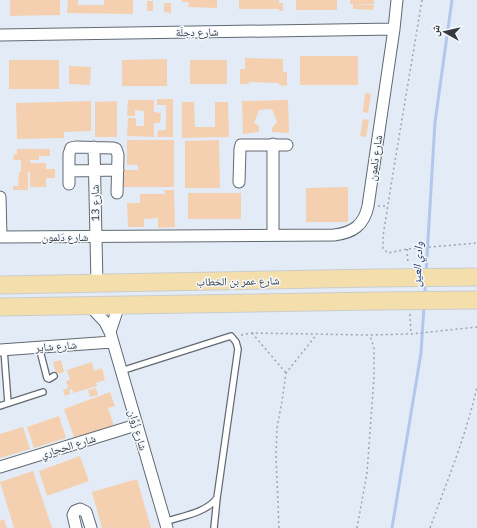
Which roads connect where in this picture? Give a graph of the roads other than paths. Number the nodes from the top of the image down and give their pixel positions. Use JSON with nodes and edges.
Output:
{"nodes":[{"id":1,"x":397,"y":0,"type":"edge"},
{"id":2,"x":394,"y":29,"type":"junction"},
{"id":3,"x":0,"y":35,"type":"edge"},
{"id":4,"x":274,"y":144,"type":"junction"},
{"id":5,"x":287,"y":144,"type":"dead end"},
{"id":6,"x":94,"y":147,"type":"junction"},
{"id":7,"x":95,"y":170,"type":"junction"},
{"id":8,"x":118,"y":170,"type":"junction"},
{"id":9,"x":69,"y":171,"type":"junction"},
{"id":10,"x":239,"y":182,"type":"dead end"},
{"id":11,"x":70,"y":184,"type":"dead end"},
{"id":12,"x":117,"y":193,"type":"dead end"},
{"id":13,"x":0,"y":197,"type":"edge"},
{"id":14,"x":273,"y":235,"type":"junction"},
{"id":15,"x":0,"y":237,"type":"edge"},
{"id":16,"x":96,"y":237,"type":"junction"},
{"id":17,"x":477,"y":277,"type":"edge"},
{"id":18,"x":97,"y":284,"type":"junction"},
{"id":19,"x":0,"y":285,"type":"edge"},
{"id":20,"x":477,"y":300,"type":"edge"},
{"id":21,"x":119,"y":305,"type":"junction"},
{"id":22,"x":90,"y":306,"type":"junction"},
{"id":23,"x":0,"y":307,"type":"edge"},
{"id":24,"x":111,"y":337,"type":"junction"},
{"id":25,"x":39,"y":347,"type":"junction"},
{"id":26,"x":2,"y":350,"type":"edge"},
{"id":27,"x":121,"y":371,"type":"junction"},
{"id":28,"x":54,"y":376,"type":"dead end"},
{"id":29,"x":43,"y":392,"type":"dead end"},
{"id":30,"x":8,"y":404,"type":"junction"},
{"id":31,"x":0,"y":406,"type":"edge"},
{"id":32,"x":136,"y":425,"type":"junction"},
{"id":33,"x":0,"y":467,"type":"edge"},
{"id":34,"x":217,"y":498,"type":"junction"},
{"id":35,"x":166,"y":525,"type":"edge"},
{"id":36,"x":76,"y":528,"type":"edge"},
{"id":37,"x":91,"y":528,"type":"edge"},
{"id":38,"x":214,"y":528,"type":"edge"}],
"edges":[{"from":1,"to":2,"type":"street","name":"شارع دَلمون"},
{"from":2,"to":3,"type":"street","name":"شارع دِجلَة"},
{"from":2,"to":14,"type":"street","name":"شارع دَلمون"},
{"from":4,"to":5,"type":"street"},
{"from":4,"to":10,"type":"street"},
{"from":4,"to":14,"type":"street"},
{"from":6,"to":7,"type":"street","name":"شارع 13"},
{"from":6,"to":8,"type":"street","name":"شارع 13"},
{"from":6,"to":9,"type":"street","name":"شارع 13"},
{"from":7,"to":8,"type":"street","name":"شارع 13"},
{"from":7,"to":9,"type":"street","name":"شارع 13"},
{"from":7,"to":16,"type":"street","name":"شارع 13"},
{"from":8,"to":12,"type":"street","name":"شارع 13"},
{"from":9,"to":11,"type":"street","name":"شارع 13"},
{"from":13,"to":15,"type":"street"},
{"from":14,"to":16,"type":"street","name":"شارع دَلمون"},
{"from":15,"to":16,"type":"street","name":"شارع دَلمون"},
{"from":16,"to":18,"type":"street","name":"شارع 13"},
{"from":17,"to":18,"type":"main road","name":"شارع عمر بن الخطاب","bridge":true},
{"from":18,"to":19,"type":"main road","name":"شارع عمر بن الخطاب"},
{"from":20,"to":21,"type":"main road","name":"شارع عمر بن الخطاب","bridge":true},
{"from":21,"to":22,"type":"main road","name":"شارع عمر بن الخطاب"},
{"from":21,"to":24,"type":"street"},
{"from":22,"to":23,"type":"main road","name":"شارع عمر بن الخطاب"},
{"from":22,"to":24,"type":"street","name":"شارع زُوَّان"},
{"from":24,"to":25,"type":"street","name":"شارع شاير"},
{"from":24,"to":27,"type":"street","name":"شارع زُوَّان"},
{"from":25,"to":26,"type":"street","name":"شارع شاير"},
{"from":25,"to":28,"type":"lane"},
{"from":26,"to":30,"type":"lane"},
{"from":27,"to":32,"type":"street","name":"شارع زُوَّان"},
{"from":27,"to":34,"type":"lane"},
{"from":29,"to":30,"type":"lane"},
{"from":30,"to":31,"type":"lane"},
{"from":32,"to":33,"type":"street","name":"شارع الحجاري"},
{"from":32,"to":35,"type":"street","name":"شارع زُوَّان"},
{"from":34,"to":35,"type":"lane"},
{"from":34,"to":38,"type":"lane"},
{"from":36,"to":37,"type":"street"}]}
